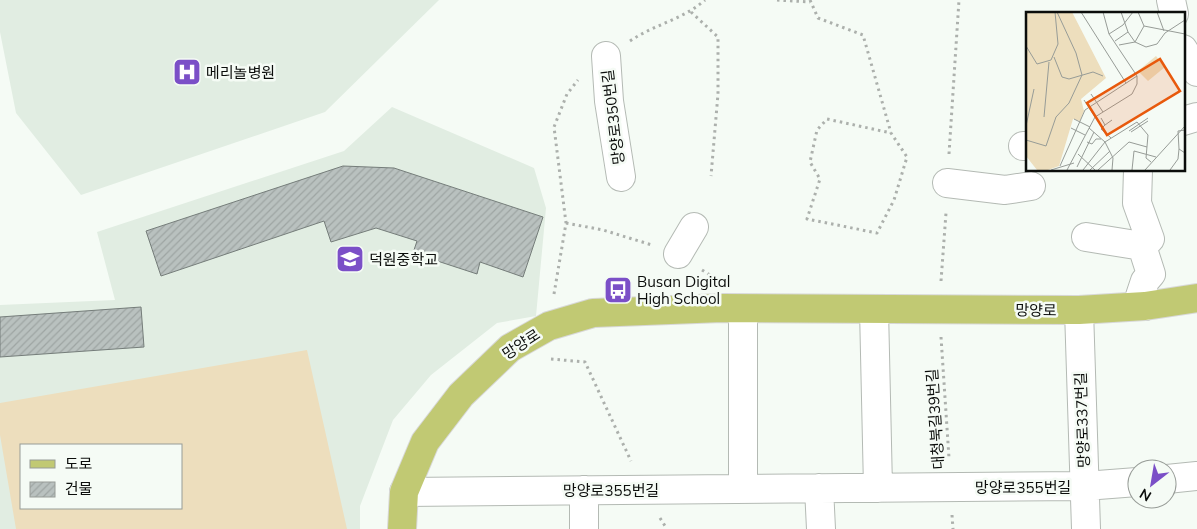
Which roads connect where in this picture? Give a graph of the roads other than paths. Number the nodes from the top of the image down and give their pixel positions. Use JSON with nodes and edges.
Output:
{"nodes":[{"id":1,"x":1184,"y":51,"type":"edge"},
{"id":2,"x":606,"y":56,"type":"dead end"},
{"id":3,"x":1197,"y":72,"type":"edge"},
{"id":4,"x":1197,"y":116,"type":"edge"},
{"id":5,"x":1184,"y":121,"type":"edge"},
{"id":6,"x":1138,"y":171,"type":"edge"},
{"id":7,"x":621,"y":177,"type":"dead end"},
{"id":8,"x":948,"y":183,"type":"dead end"},
{"id":9,"x":1031,"y":186,"type":"dead end"},
{"id":10,"x":694,"y":227,"type":"dead end"},
{"id":11,"x":1086,"y":237,"type":"dead end"},
{"id":12,"x":1142,"y":246,"type":"junction"},
{"id":13,"x":678,"y":254,"type":"road end"},
{"id":14,"x":1197,"y":298,"type":"edge"},
{"id":15,"x":1145,"y":306,"type":"junction"},
{"id":16,"x":743,"y":308,"type":"junction"},
{"id":17,"x":874,"y":309,"type":"junction"},
{"id":18,"x":1079,"y":310,"type":"junction"},
{"id":19,"x":1197,"y":476,"type":"edge"},
{"id":20,"x":1177,"y":478,"type":"edge"},
{"id":21,"x":1127,"y":483,"type":"edge"},
{"id":22,"x":1084,"y":486,"type":"junction"},
{"id":23,"x":819,"y":488,"type":"junction"},
{"id":24,"x":878,"y":488,"type":"junction"},
{"id":25,"x":743,"y":489,"type":"junction"},
{"id":26,"x":584,"y":490,"type":"junction"},
{"id":27,"x":404,"y":492,"type":"junction"},
{"id":28,"x":402,"y":529,"type":"edge"},
{"id":29,"x":584,"y":529,"type":"edge"},
{"id":30,"x":821,"y":529,"type":"edge"},
{"id":31,"x":1086,"y":529,"type":"edge"}],
"edges":[{"from":1,"to":3,"type":"street"},
{"from":2,"to":7,"type":"street","name":"망양로350번길"},
{"from":4,"to":5,"type":"street"},
{"from":6,"to":12,"type":"street"},
{"from":8,"to":9,"type":"street"},
{"from":10,"to":13,"type":"street"},
{"from":11,"to":12,"type":"street"},
{"from":12,"to":15,"type":"street"},
{"from":14,"to":15,"type":"main road","name":"망양로"},
{"from":15,"to":18,"type":"main road","name":"망양로"},
{"from":16,"to":17,"type":"main road","name":"망양로"},
{"from":16,"to":25,"type":"street"},
{"from":16,"to":27,"type":"main road","name":"망양로"},
{"from":17,"to":18,"type":"main road","name":"망양로"},
{"from":17,"to":24,"type":"street"},
{"from":18,"to":22,"type":"street","name":"망양로337번길"},
{"from":19,"to":20,"type":"street"},
{"from":21,"to":22,"type":"street","name":"망양로355번길"},
{"from":22,"to":24,"type":"street","name":"망양로355번길"},
{"from":22,"to":31,"type":"street","name":"망양로337번길"},
{"from":23,"to":24,"type":"street","name":"망양로355번길"},
{"from":23,"to":25,"type":"street","name":"망양로355번길"},
{"from":23,"to":30,"type":"street"},
{"from":25,"to":26,"type":"street","name":"망양로355번길"},
{"from":26,"to":27,"type":"street","name":"망양로355번길"},
{"from":26,"to":29,"type":"street"},
{"from":27,"to":28,"type":"main road","name":"망양로"}]}
